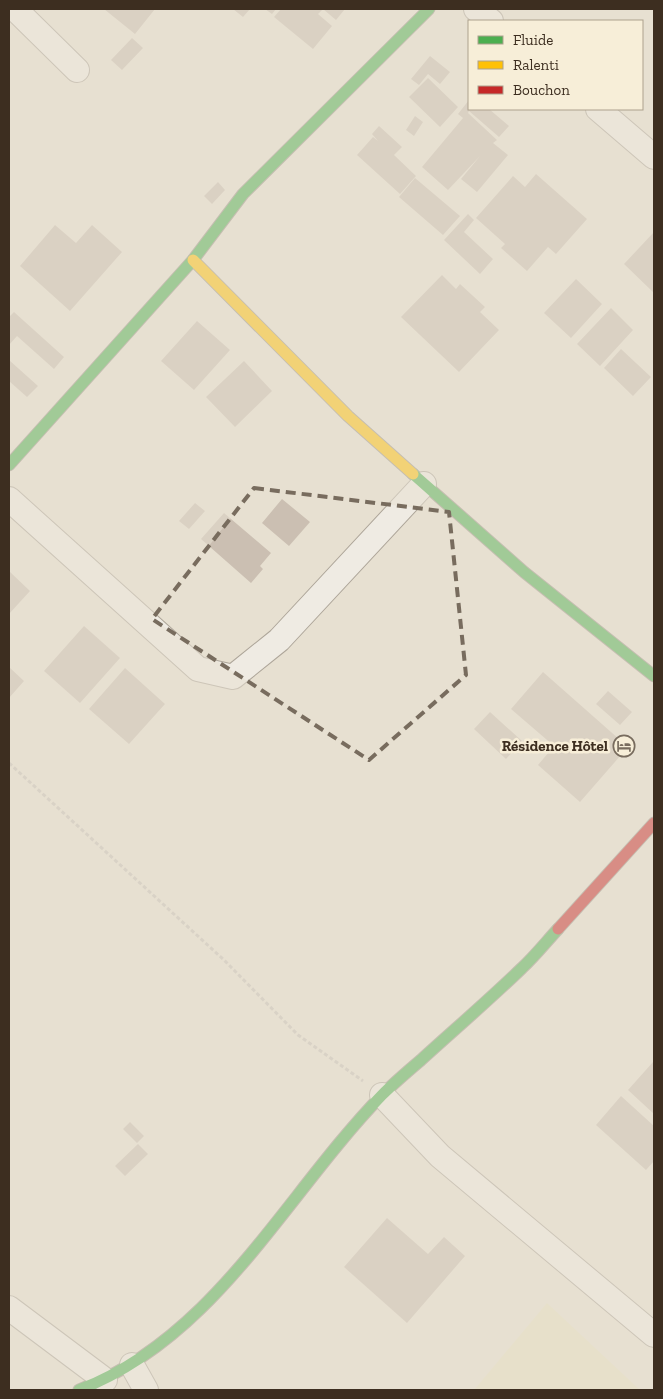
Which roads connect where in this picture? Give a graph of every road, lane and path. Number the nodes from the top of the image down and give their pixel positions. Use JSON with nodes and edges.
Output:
{"nodes":[{"id":1,"x":15,"y":9,"type":"edge"},
{"id":2,"x":429,"y":9,"type":"edge"},
{"id":3,"x":476,"y":9,"type":"edge"},
{"id":4,"x":490,"y":20,"type":"edge"},
{"id":5,"x":77,"y":70,"type":"dead end"},
{"id":6,"x":599,"y":110,"type":"edge"},
{"id":7,"x":654,"y":156,"type":"edge"},
{"id":8,"x":193,"y":260,"type":"junction"},
{"id":9,"x":9,"y":465,"type":"edge"},
{"id":10,"x":424,"y":484,"type":"junction"},
{"id":11,"x":9,"y":499,"type":"edge"},
{"id":12,"x":654,"y":676,"type":"edge"},
{"id":13,"x":9,"y":763,"type":"edge"},
{"id":14,"x":654,"y":824,"type":"edge"},
{"id":15,"x":382,"y":1095,"type":"junction"},
{"id":16,"x":9,"y":1308,"type":"edge"},
{"id":17,"x":654,"y":1335,"type":"edge"},
{"id":18,"x":132,"y":1365,"type":"junction"},
{"id":19,"x":105,"y":1380,"type":"junction"},
{"id":20,"x":79,"y":1390,"type":"edge"},
{"id":21,"x":146,"y":1390,"type":"edge"}],
"edges":[{"from":1,"to":5,"type":"street"},
{"from":2,"to":8,"type":"street"},
{"from":3,"to":4,"type":"street"},
{"from":6,"to":7,"type":"street"},
{"from":8,"to":9,"type":"street"},
{"from":8,"to":10,"type":"street"},
{"from":10,"to":11,"type":"street"},
{"from":10,"to":12,"type":"street"},
{"from":13,"to":15,"type":"path"},
{"from":14,"to":15,"type":"street"},
{"from":15,"to":17,"type":"street"},
{"from":15,"to":18,"type":"street"},
{"from":16,"to":19,"type":"street"},
{"from":18,"to":19,"type":"street"},
{"from":18,"to":21,"type":"street"},
{"from":19,"to":20,"type":"street"}]}
